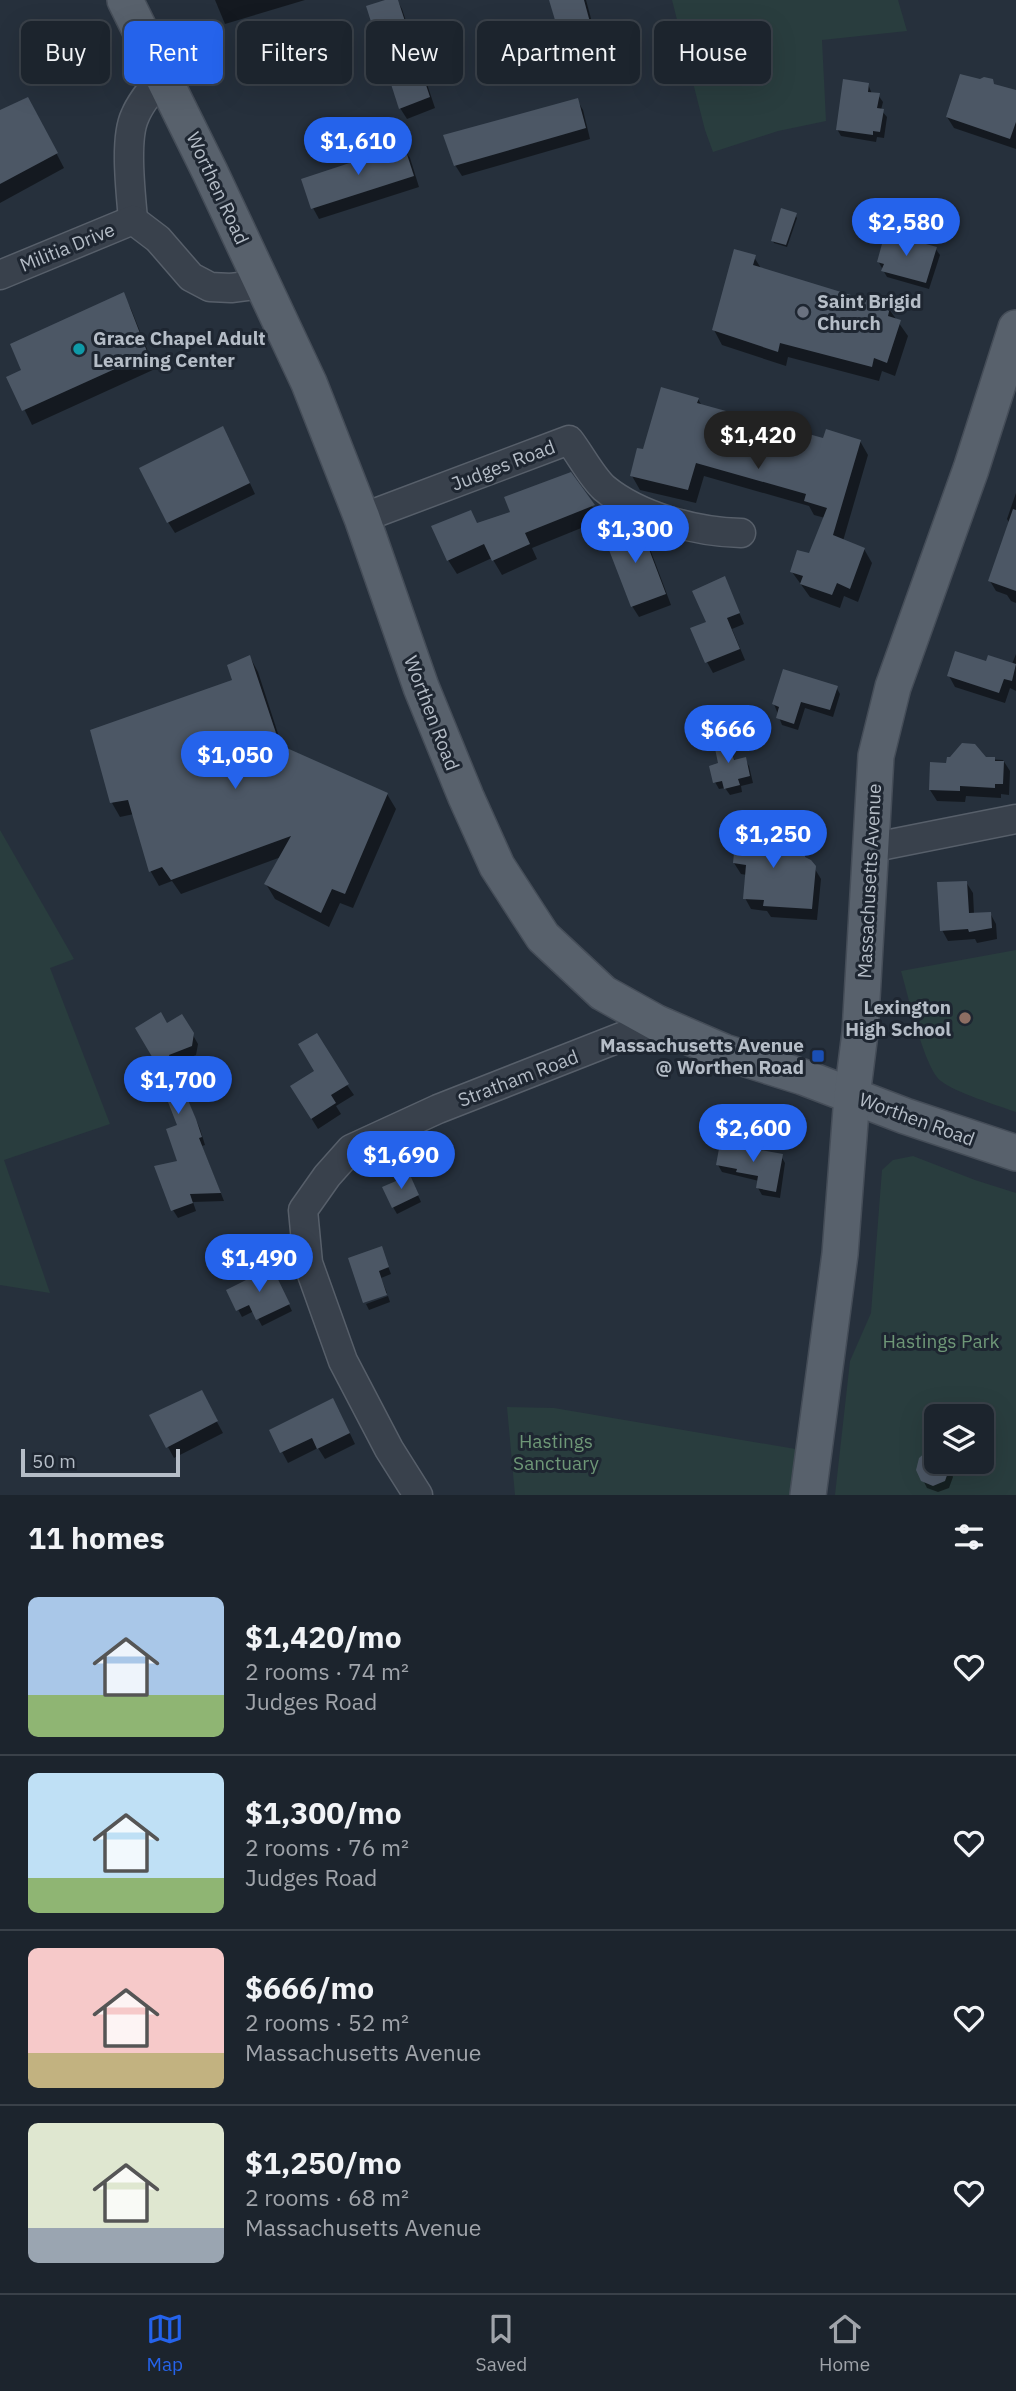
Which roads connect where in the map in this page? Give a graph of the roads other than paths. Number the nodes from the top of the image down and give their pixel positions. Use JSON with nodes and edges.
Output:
{"nodes":[{"id":1,"x":125,"y":0,"type":"edge"},
{"id":2,"x":136,"y":21,"type":"edge"},
{"id":3,"x":156,"y":84,"type":"edge"},
{"id":4,"x":167,"y":84,"type":"edge"},
{"id":5,"x":133,"y":220,"type":"junction"},
{"id":6,"x":0,"y":275,"type":"edge"},
{"id":7,"x":263,"y":284,"type":"junction"},
{"id":8,"x":1016,"y":328,"type":"edge"},
{"id":9,"x":362,"y":518,"type":"junction"},
{"id":10,"x":741,"y":533,"type":"dead end"},
{"id":11,"x":1016,"y":819,"type":"edge"},
{"id":12,"x":870,"y":848,"type":"junction"},
{"id":13,"x":657,"y":1023,"type":"junction"},
{"id":14,"x":852,"y":1096,"type":"junction"},
{"id":15,"x":1016,"y":1153,"type":"edge"},
{"id":16,"x":418,"y":1495,"type":"edge"},
{"id":17,"x":808,"y":1495,"type":"edge"}],
"edges":[{"from":1,"to":2,"type":"main road","name":"Worthen Road"},
{"from":3,"to":5,"type":"street","name":"Militia Drive"},
{"from":4,"to":7,"type":"main road","name":"Worthen Road"},
{"from":5,"to":6,"type":"street","name":"Militia Drive"},
{"from":5,"to":7,"type":"street","name":"Militia Drive"},
{"from":7,"to":9,"type":"main road","name":"Worthen Road"},
{"from":8,"to":12,"type":"main road","name":"Massachusetts Avenue"},
{"from":9,"to":10,"type":"street","name":"Judges Road"},
{"from":9,"to":13,"type":"main road","name":"Worthen Road"},
{"from":11,"to":12,"type":"street"},
{"from":12,"to":14,"type":"main road","name":"Massachusetts Avenue"},
{"from":13,"to":14,"type":"main road","name":"Worthen Road"},
{"from":13,"to":16,"type":"street","name":"Stratham Road"},
{"from":14,"to":15,"type":"main road","name":"Worthen Road"},
{"from":14,"to":17,"type":"main road","name":"Massachusetts Avenue"}]}
